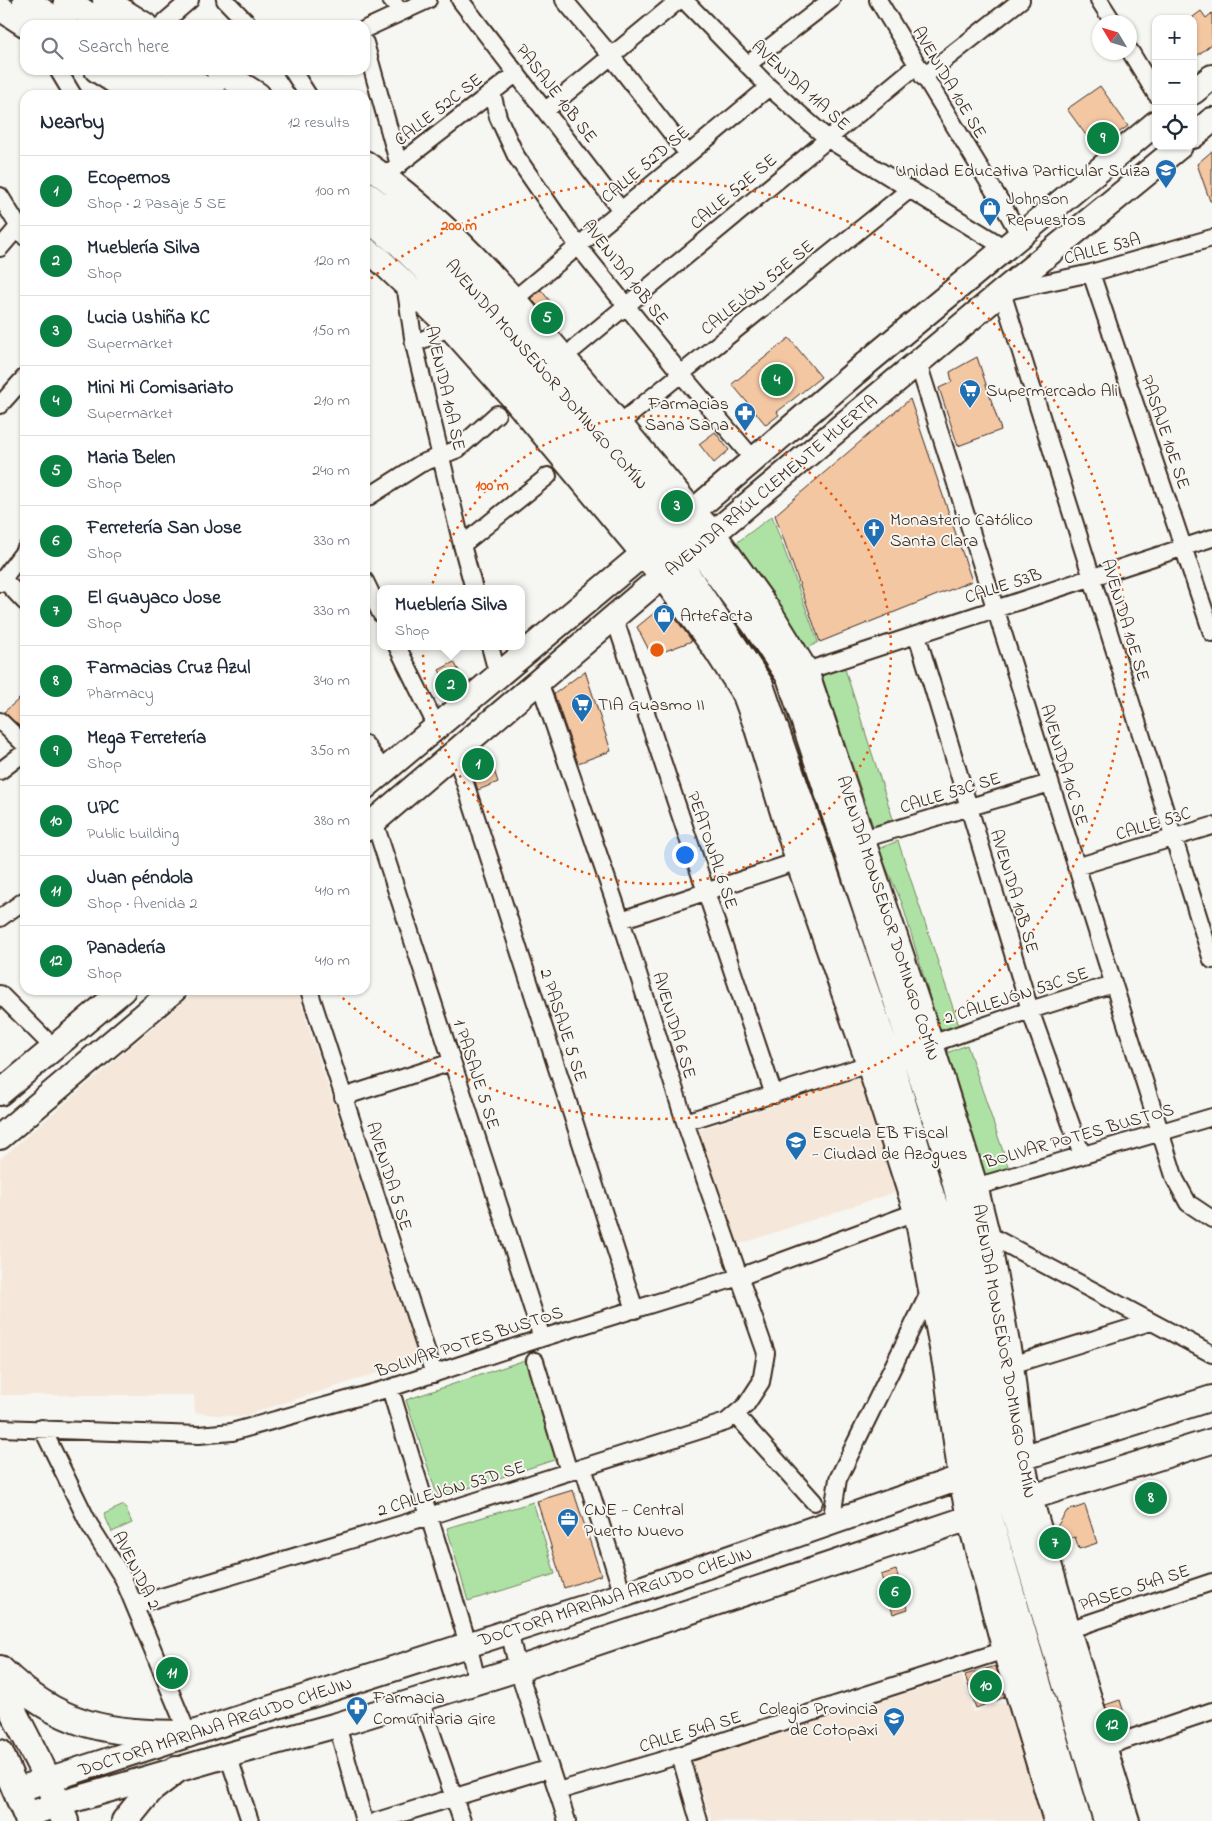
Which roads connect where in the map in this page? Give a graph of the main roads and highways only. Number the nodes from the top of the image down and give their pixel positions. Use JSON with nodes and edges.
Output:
{"nodes":[{"id":1,"x":25,"y":0,"type":"edge"},
{"id":2,"x":66,"y":0,"type":"edge"},
{"id":3,"x":105,"y":0,"type":"edge"},
{"id":4,"x":0,"y":8,"type":"edge"},
{"id":5,"x":57,"y":20,"type":"edge"},
{"id":6,"x":97,"y":20,"type":"edge"},
{"id":7,"x":137,"y":20,"type":"edge"},
{"id":8,"x":20,"y":21,"type":"edge"},
{"id":9,"x":105,"y":75,"type":"edge"},
{"id":10,"x":144,"y":75,"type":"edge"},
{"id":11,"x":183,"y":75,"type":"edge"},
{"id":12,"x":226,"y":75,"type":"edge"},
{"id":13,"x":1212,"y":76,"type":"edge"},
{"id":14,"x":1197,"y":89,"type":"edge"},
{"id":15,"x":128,"y":90,"type":"edge"},
{"id":16,"x":168,"y":90,"type":"edge"},
{"id":17,"x":206,"y":90,"type":"edge"},
{"id":18,"x":250,"y":90,"type":"edge"},
{"id":19,"x":1212,"y":120,"type":"edge"},
{"id":20,"x":1152,"y":126,"type":"edge"},
{"id":21,"x":1197,"y":133,"type":"edge"},
{"id":22,"x":1175,"y":150,"type":"edge"},
{"id":23,"x":382,"y":168,"type":"edge"},
{"id":24,"x":370,"y":197,"type":"edge"},
{"id":25,"x":370,"y":222,"type":"edge"},
{"id":26,"x":370,"y":253,"type":"edge"},
{"id":27,"x":458,"y":254,"type":"junction"},
{"id":28,"x":489,"y":354,"type":"junction"},
{"id":29,"x":669,"y":532,"type":"junction"},
{"id":30,"x":705,"y":540,"type":"junction"},
{"id":31,"x":671,"y":569,"type":"junction"},
{"id":32,"x":370,"y":783,"type":"edge"},
{"id":33,"x":836,"y":791,"type":"junction"},
{"id":34,"x":370,"y":824,"type":"edge"},
{"id":35,"x":117,"y":995,"type":"edge"},
{"id":36,"x":168,"y":995,"type":"edge"},
{"id":37,"x":0,"y":1093,"type":"edge"},
{"id":38,"x":0,"y":1137,"type":"edge"},
{"id":39,"x":966,"y":1189,"type":"junction"},
{"id":40,"x":926,"y":1208,"type":"junction"},
{"id":41,"x":1212,"y":1398,"type":"edge"},
{"id":42,"x":1212,"y":1441,"type":"edge"},
{"id":43,"x":992,"y":1468,"type":"junction"},
{"id":44,"x":1021,"y":1501,"type":"junction"},
{"id":45,"x":979,"y":1514,"type":"junction"},
{"id":46,"x":0,"y":1669,"type":"edge"},
{"id":47,"x":0,"y":1686,"type":"edge"},
{"id":48,"x":188,"y":1734,"type":"junction"},
{"id":49,"x":0,"y":1753,"type":"edge"},
{"id":50,"x":176,"y":1770,"type":"junction"},
{"id":51,"x":48,"y":1780,"type":"junction"},
{"id":52,"x":16,"y":1790,"type":"junction"},
{"id":53,"x":62,"y":1812,"type":"edge"},
{"id":54,"x":28,"y":1818,"type":"edge"},
{"id":55,"x":125,"y":1821,"type":"edge"},
{"id":56,"x":1056,"y":1821,"type":"edge"},
{"id":57,"x":1079,"y":1821,"type":"edge"},
{"id":58,"x":1106,"y":1821,"type":"edge"},
{"id":59,"x":1127,"y":1821,"type":"edge"}],
"edges":[{"from":1,"to":5,"type":"main road"},
{"from":2,"to":6,"type":"main road"},
{"from":3,"to":7,"type":"main road"},
{"from":4,"to":8,"type":"main road"},
{"from":9,"to":15,"type":"main road"},
{"from":10,"to":16,"type":"main road"},
{"from":11,"to":17,"type":"main road"},
{"from":12,"to":18,"type":"main road"},
{"from":13,"to":14,"type":"main road"},
{"from":19,"to":21,"type":"main road"},
{"from":20,"to":29,"type":"main road","name":"AVENIDA RAÚL CLEMENTE HUERTA"},
{"from":22,"to":30,"type":"main road","name":"AVENIDA RAÚL CLEMENTE HUERTA"},
{"from":23,"to":27,"type":"main road","name":"AVENIDA MONSEÑOR DOMINGO COMÍN"},
{"from":24,"to":27,"type":"main road","name":"AVENIDA MONSEÑOR DOMINGO COMÍN"},
{"from":25,"to":28,"type":"main road","name":"AVENIDA MONSEÑOR DOMINGO COMÍN"},
{"from":26,"to":28,"type":"main road","name":"AVENIDA MONSEÑOR DOMINGO COMÍN"},
{"from":27,"to":29,"type":"main road","name":"AVENIDA MONSEÑOR DOMINGO COMÍN"},
{"from":28,"to":29,"type":"main road","name":"AVENIDA MONSEÑOR DOMINGO COMÍN"},
{"from":29,"to":30,"type":"main road","name":"AVENIDA MONSEÑOR DOMINGO COMÍN"},
{"from":29,"to":31,"type":"main road","name":"AVENIDA MONSEÑOR DOMINGO COMÍN"},
{"from":29,"to":32,"type":"main road","name":"AVENIDA RAÚL CLEMENTE HUERTA"},
{"from":30,"to":31,"type":"main road","name":"AVENIDA RAÚL CLEMENTE HUERTA"},
{"from":30,"to":33,"type":"main road","name":"AVENIDA MONSEÑOR DOMINGO COMÍN"},
{"from":30,"to":33,"type":"main road","name":"AVENIDA MONSEÑOR DOMINGO COMÍN"},
{"from":31,"to":34,"type":"main road","name":"AVENIDA RAÚL CLEMENTE HUERTA"},
{"from":31,"to":40,"type":"main road","name":"AVENIDA MONSEÑOR DOMINGO COMÍN"},
{"from":31,"to":40,"type":"main road","name":"AVENIDA MONSEÑOR DOMINGO COMÍN"},
{"from":33,"to":39,"type":"main road","name":"AVENIDA MONSEÑOR DOMINGO COMÍN"},
{"from":33,"to":39,"type":"main road","name":"AVENIDA MONSEÑOR DOMINGO COMÍN"},
{"from":35,"to":37,"type":"main road"},
{"from":36,"to":38,"type":"main road"},
{"from":39,"to":43,"type":"main road","name":"AVENIDA MONSEÑOR DOMINGO COMÍN"},
{"from":39,"to":43,"type":"main road","name":"AVENIDA MONSEÑOR DOMINGO COMÍN"},
{"from":40,"to":43,"type":"main road","name":"AVENIDA MONSEÑOR DOMINGO COMÍN"},
{"from":40,"to":43,"type":"main road","name":"AVENIDA MONSEÑOR DOMINGO COMÍN"},
{"from":41,"to":43,"type":"main road","name":"DOCTORA MARIANA ARGUDO CHEJIN"},
{"from":42,"to":44,"type":"main road","name":"DOCTORA MARIANA ARGUDO CHEJIN"},
{"from":43,"to":44,"type":"main road","name":"AVENIDA MONSEÑOR DOMINGO COMÍN"},
{"from":43,"to":45,"type":"main road","name":"AVENIDA MONSEÑOR DOMINGO COMÍN"},
{"from":43,"to":48,"type":"main road","name":"DOCTORA MARIANA ARGUDO CHEJIN"},
{"from":44,"to":45,"type":"main road","name":"DOCTORA MARIANA ARGUDO CHEJIN"},
{"from":44,"to":58,"type":"main road","name":"AVENIDA MONSEÑOR DOMINGO COMÍN"},
{"from":44,"to":59,"type":"main road","name":"AVENIDA MONSEÑOR DOMINGO COMÍN"},
{"from":45,"to":50,"type":"main road","name":"DOCTORA MARIANA ARGUDO CHEJIN"},
{"from":45,"to":56,"type":"main road","name":"AVENIDA MONSEÑOR DOMINGO COMÍN"},
{"from":45,"to":57,"type":"main road","name":"AVENIDA MONSEÑOR DOMINGO COMÍN"},
{"from":46,"to":48,"type":"main road"},
{"from":47,"to":51,"type":"main road"},
{"from":48,"to":51,"type":"main road","name":"DOCTORA MARIANA ARGUDO CHEJIN"},
{"from":49,"to":52,"type":"main road"},
{"from":50,"to":53,"type":"main road","name":"DOCTORA MARIANA ARGUDO CHEJIN"},
{"from":50,"to":55,"type":"main road"},
{"from":51,"to":52,"type":"main road","name":"DOCTORA MARIANA ARGUDO CHEJIN"},
{"from":51,"to":53,"type":"main road"},
{"from":52,"to":54,"type":"main road"},
{"from":53,"to":54,"type":"main road","name":"DOCTORA MARIANA ARGUDO CHEJIN"}]}
